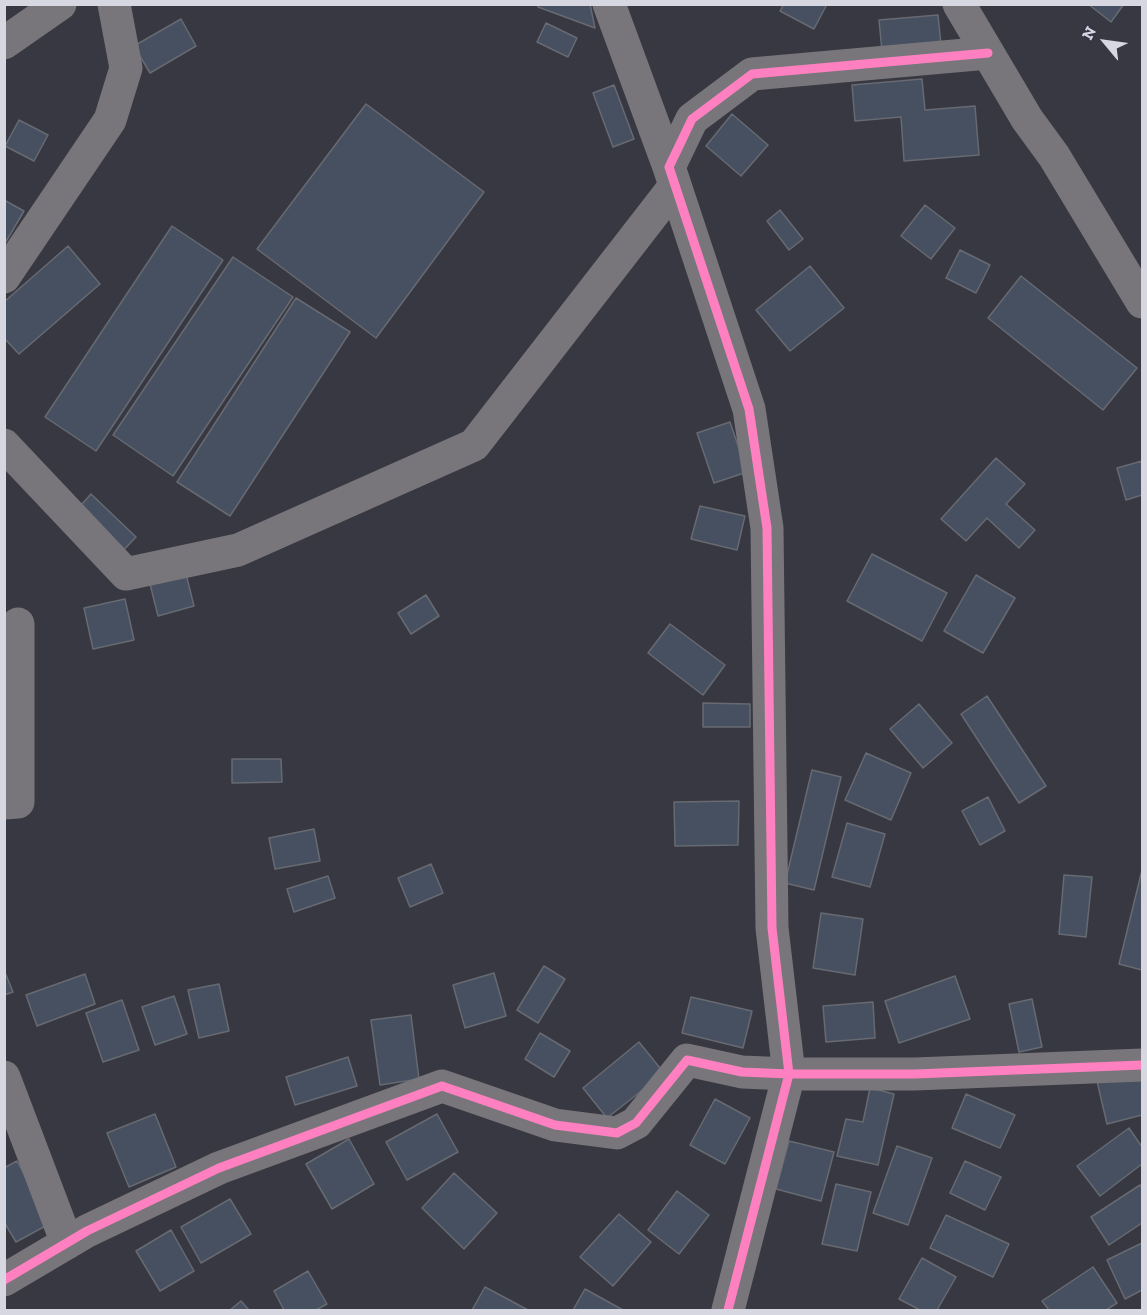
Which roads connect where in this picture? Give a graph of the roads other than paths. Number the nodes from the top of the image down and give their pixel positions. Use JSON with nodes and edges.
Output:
{"nodes":[{"id":1,"x":60,"y":4,"type":"edge"},
{"id":2,"x":114,"y":4,"type":"edge"},
{"id":3,"x":609,"y":4,"type":"edge"},
{"id":4,"x":959,"y":4,"type":"edge"},
{"id":5,"x":4,"y":43,"type":"edge"},
{"id":6,"x":988,"y":53,"type":"junction"},
{"id":7,"x":672,"y":177,"type":"junction"},
{"id":8,"x":4,"y":277,"type":"edge"},
{"id":9,"x":1143,"y":302,"type":"edge"},
{"id":10,"x":4,"y":445,"type":"edge"},
{"id":11,"x":18,"y":624,"type":"dead end"},
{"id":12,"x":4,"y":803,"type":"edge"},
{"id":13,"x":1143,"y":1065,"type":"edge"},
{"id":14,"x":789,"y":1074,"type":"junction"},
{"id":15,"x":4,"y":1077,"type":"edge"},
{"id":16,"x":67,"y":1244,"type":"junction"},
{"id":17,"x":4,"y":1280,"type":"edge"},
{"id":18,"x":728,"y":1311,"type":"edge"}],
"edges":[{"from":1,"to":5,"type":"street"},
{"from":2,"to":8,"type":"street"},
{"from":3,"to":7,"type":"street"},
{"from":4,"to":6,"type":"street"},
{"from":6,"to":7,"type":"street"},
{"from":6,"to":9,"type":"street"},
{"from":7,"to":10,"type":"street"},
{"from":7,"to":14,"type":"street"},
{"from":11,"to":12,"type":"street"},
{"from":13,"to":14,"type":"street"},
{"from":14,"to":16,"type":"street"},
{"from":14,"to":18,"type":"street"},
{"from":15,"to":16,"type":"street"},
{"from":16,"to":17,"type":"street"}]}
